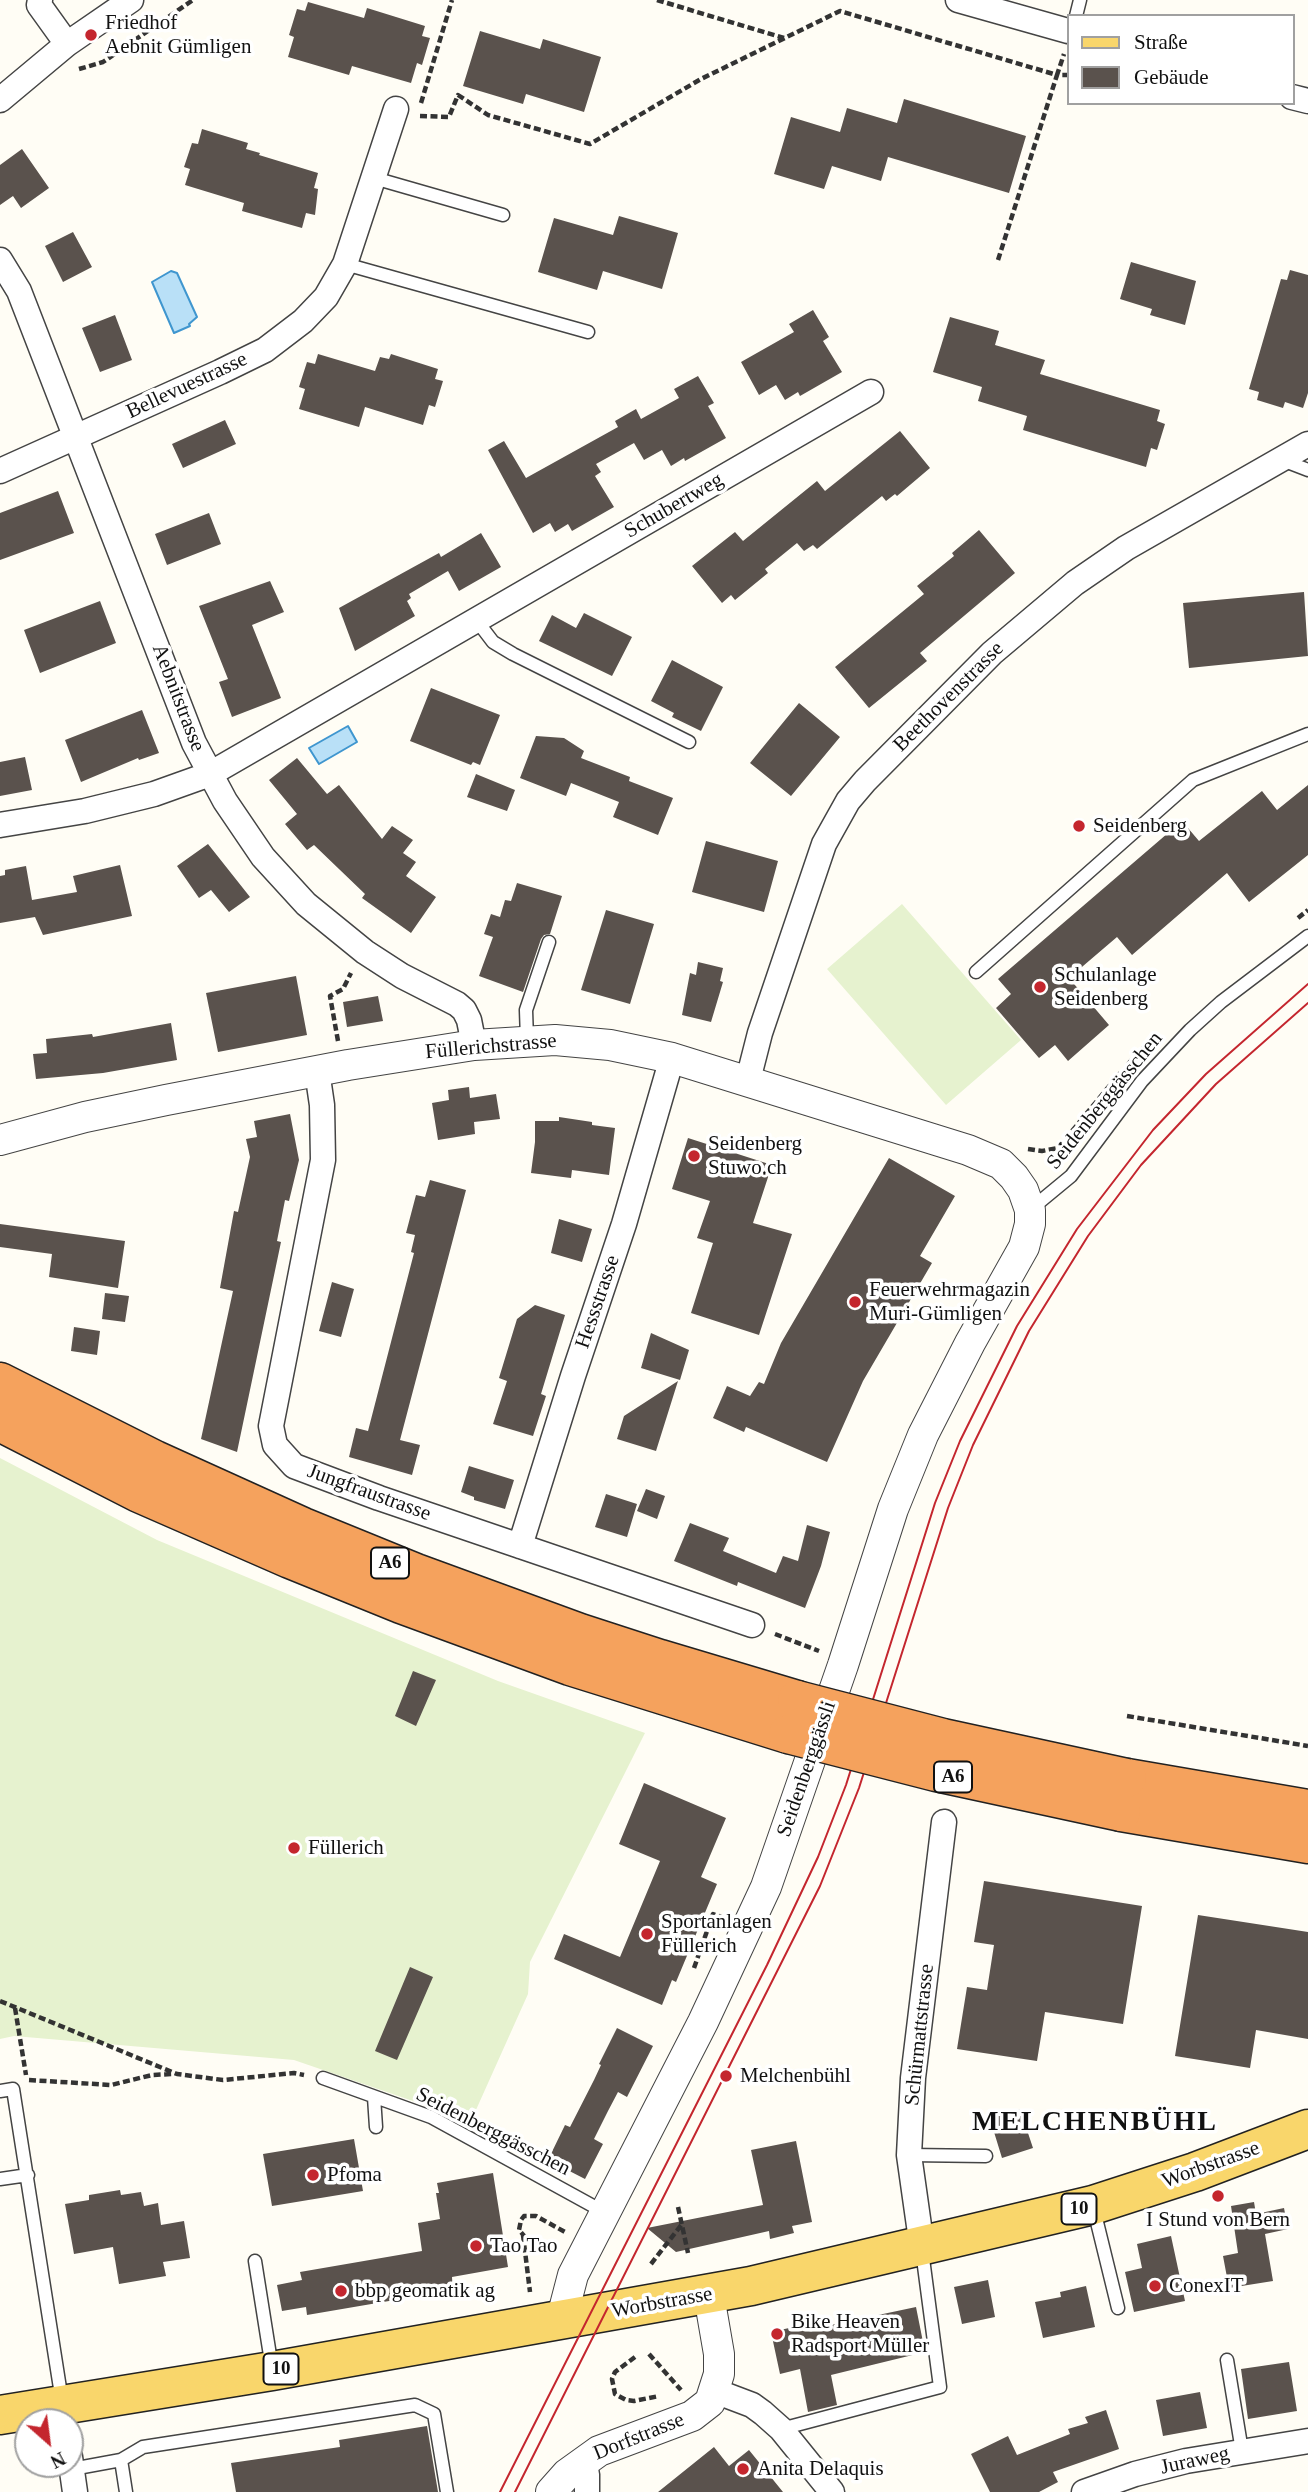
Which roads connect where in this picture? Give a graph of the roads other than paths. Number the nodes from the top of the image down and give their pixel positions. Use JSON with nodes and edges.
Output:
{"nodes":[{"id":1,"x":40,"y":0,"type":"edge"},
{"id":2,"x":131,"y":0,"type":"edge"},
{"id":3,"x":958,"y":0,"type":"edge"},
{"id":4,"x":1066,"y":42,"type":"edge"},
{"id":5,"x":67,"y":44,"type":"junction"},
{"id":6,"x":0,"y":100,"type":"edge"},
{"id":7,"x":396,"y":109,"type":"dead end"},
{"id":8,"x":373,"y":177,"type":"junction"},
{"id":9,"x":503,"y":215,"type":"dead end"},
{"id":10,"x":0,"y":260,"type":"edge"},
{"id":11,"x":345,"y":264,"type":"junction"},
{"id":12,"x":588,"y":332,"type":"dead end"},
{"id":13,"x":871,"y":392,"type":"dead end"},
{"id":14,"x":76,"y":437,"type":"junction"},
{"id":15,"x":1308,"y":444,"type":"edge"},
{"id":16,"x":1280,"y":459,"type":"junction"},
{"id":17,"x":1308,"y":470,"type":"edge"},
{"id":18,"x":0,"y":471,"type":"edge"},
{"id":19,"x":477,"y":621,"type":"junction"},
{"id":20,"x":1308,"y":734,"type":"edge"},
{"id":21,"x":689,"y":742,"type":"dead end"},
{"id":22,"x":210,"y":774,"type":"junction"},
{"id":23,"x":0,"y":825,"type":"edge"},
{"id":24,"x":1308,"y":936,"type":"edge"},
{"id":25,"x":549,"y":943,"type":"dead end"},
{"id":26,"x":976,"y":972,"type":"dead end"},
{"id":27,"x":527,"y":1040,"type":"junction"},
{"id":28,"x":474,"y":1045,"type":"junction"},
{"id":29,"x":672,"y":1058,"type":"junction"},
{"id":30,"x":317,"y":1071,"type":"junction"},
{"id":31,"x":748,"y":1080,"type":"junction"},
{"id":32,"x":2,"y":1136,"type":"edge"},
{"id":33,"x":1030,"y":1210,"type":"junction"},
{"id":34,"x":0,"y":1382,"type":"edge"},
{"id":35,"x":0,"y":1422,"type":"edge"},
{"id":36,"x":520,"y":1546,"type":"junction"},
{"id":37,"x":752,"y":1625,"type":"road end"},
{"id":38,"x":792,"y":1717,"type":"junction"},
{"id":39,"x":1124,"y":1795,"type":"junction"},
{"id":40,"x":1308,"y":1809,"type":"edge"},
{"id":41,"x":944,"y":1822,"type":"dead end"},
{"id":42,"x":1308,"y":1844,"type":"edge"},
{"id":43,"x":323,"y":2078,"type":"road end"},
{"id":44,"x":7,"y":2090,"type":"edge"},
{"id":45,"x":374,"y":2097,"type":"junction"},
{"id":46,"x":376,"y":2127,"type":"dead end"},
{"id":47,"x":1308,"y":2129,"type":"edge"},
{"id":48,"x":909,"y":2155,"type":"junction"},
{"id":49,"x":986,"y":2156,"type":"dead end"},
{"id":50,"x":28,"y":2175,"type":"junction"},
{"id":51,"x":0,"y":2179,"type":"edge"},
{"id":52,"x":1093,"y":2205,"type":"junction"},
{"id":53,"x":604,"y":2213,"type":"junction"},
{"id":54,"x":922,"y":2248,"type":"junction"},
{"id":55,"x":255,"y":2261,"type":"dead end"},
{"id":56,"x":709,"y":2296,"type":"junction"},
{"id":57,"x":1118,"y":2308,"type":"dead end"},
{"id":58,"x":561,"y":2321,"type":"junction"},
{"id":59,"x":1227,"y":2360,"type":"dead end"},
{"id":60,"x":272,"y":2371,"type":"junction"},
{"id":61,"x":715,"y":2391,"type":"junction"},
{"id":62,"x":63,"y":2408,"type":"edge"},
{"id":63,"x":84,"y":2409,"type":"edge"},
{"id":64,"x":781,"y":2429,"type":"junction"},
{"id":65,"x":1308,"y":2441,"type":"edge"},
{"id":66,"x":1242,"y":2451,"type":"junction"},
{"id":67,"x":121,"y":2460,"type":"junction"},
{"id":68,"x":84,"y":2470,"type":"edge"},
{"id":69,"x":583,"y":2478,"type":"edge"},
{"id":70,"x":126,"y":2492,"type":"edge"},
{"id":71,"x":447,"y":2492,"type":"edge"},
{"id":72,"x":551,"y":2492,"type":"edge"},
{"id":73,"x":832,"y":2492,"type":"edge"},
{"id":74,"x":1084,"y":2492,"type":"edge"}],
"edges":[{"from":1,"to":5,"type":"street"},
{"from":2,"to":5,"type":"street"},
{"from":3,"to":4,"type":"street"},
{"from":5,"to":6,"type":"street"},
{"from":7,"to":8,"type":"street","name":"Bellevuestrasse"},
{"from":8,"to":9,"type":"lane"},
{"from":8,"to":11,"type":"street","name":"Bellevuestrasse"},
{"from":10,"to":14,"type":"street","name":"Aebnitstrasse"},
{"from":11,"to":12,"type":"lane"},
{"from":11,"to":14,"type":"street","name":"Bellevuestrasse"},
{"from":13,"to":19,"type":"street","name":"Schubertweg"},
{"from":14,"to":18,"type":"street","name":"Bellevuestrasse"},
{"from":14,"to":22,"type":"street","name":"Aebnitstrasse"},
{"from":15,"to":16,"type":"street","name":"Beethovenstrasse"},
{"from":16,"to":17,"type":"lane"},
{"from":16,"to":31,"type":"street","name":"Beethovenstrasse"},
{"from":19,"to":21,"type":"lane"},
{"from":19,"to":22,"type":"street","name":"Schubertweg"},
{"from":20,"to":26,"type":"lane"},
{"from":22,"to":23,"type":"street"},
{"from":22,"to":28,"type":"street","name":"Aebnitstrasse"},
{"from":24,"to":33,"type":"lane","name":"Seidenberggässchen"},
{"from":25,"to":27,"type":"lane"},
{"from":27,"to":28,"type":"street","name":"Füllerichstrasse"},
{"from":27,"to":29,"type":"street","name":"Füllerichstrasse"},
{"from":28,"to":30,"type":"street","name":"Füllerichstrasse"},
{"from":29,"to":31,"type":"street","name":"Füllerichstrasse"},
{"from":29,"to":36,"type":"street","name":"Hessstrasse"},
{"from":30,"to":32,"type":"street","name":"Füllerichstrasse"},
{"from":30,"to":36,"type":"street","name":"Jungfraustrasse"},
{"from":31,"to":33,"type":"street","name":"Füllerichstrasse"},
{"from":33,"to":53,"type":"street","name":"Seidenberggässli"},
{"from":34,"to":38,"type":"highway","number":"A6"},
{"from":35,"to":38,"type":"highway","number":"A6"},
{"from":36,"to":37,"type":"street","name":"Jungfraustrasse"},
{"from":38,"to":39,"type":"highway","number":"A6","bridge":true},
{"from":39,"to":40,"type":"highway","number":"A6"},
{"from":39,"to":42,"type":"highway","number":"A6"},
{"from":41,"to":48,"type":"street","name":"Schürmattstrasse"},
{"from":43,"to":45,"type":"lane","name":"Seidenberggässchen"},
{"from":44,"to":50,"type":"lane"},
{"from":45,"to":46,"type":"lane"},
{"from":45,"to":53,"type":"lane","name":"Seidenberggässchen"},
{"from":47,"to":52,"type":"main road","name":"Worbstrasse","number":"10"},
{"from":48,"to":49,"type":"lane"},
{"from":48,"to":54,"type":"street","name":"Schürmattstrasse"},
{"from":50,"to":51,"type":"lane"},
{"from":50,"to":62,"type":"lane"},
{"from":52,"to":54,"type":"main road","name":"Worbstrasse","number":"10"},
{"from":52,"to":57,"type":"lane"},
{"from":53,"to":58,"type":"street","name":"Seidenberggässli"},
{"from":54,"to":56,"type":"main road","name":"Worbstrasse","number":"10"},
{"from":54,"to":64,"type":"lane"},
{"from":55,"to":60,"type":"lane"},
{"from":56,"to":58,"type":"main road","name":"Worbstrasse","number":"10"},
{"from":56,"to":61,"type":"street"},
{"from":58,"to":60,"type":"main road","name":"Worbstrasse","number":"10"},
{"from":59,"to":66,"type":"lane"},
{"from":60,"to":63,"type":"main road","name":"Worbstrasse","number":"10"},
{"from":61,"to":64,"type":"street"},
{"from":61,"to":69,"type":"street","name":"Dorfstrasse"},
{"from":64,"to":73,"type":"street"},
{"from":65,"to":66,"type":"street","name":"Juraweg"},
{"from":66,"to":74,"type":"street","name":"Juraweg"},
{"from":67,"to":68,"type":"lane"},
{"from":67,"to":70,"type":"lane"},
{"from":67,"to":71,"type":"lane"},
{"from":69,"to":72,"type":"street","name":"Dorfstrasse"}]}
